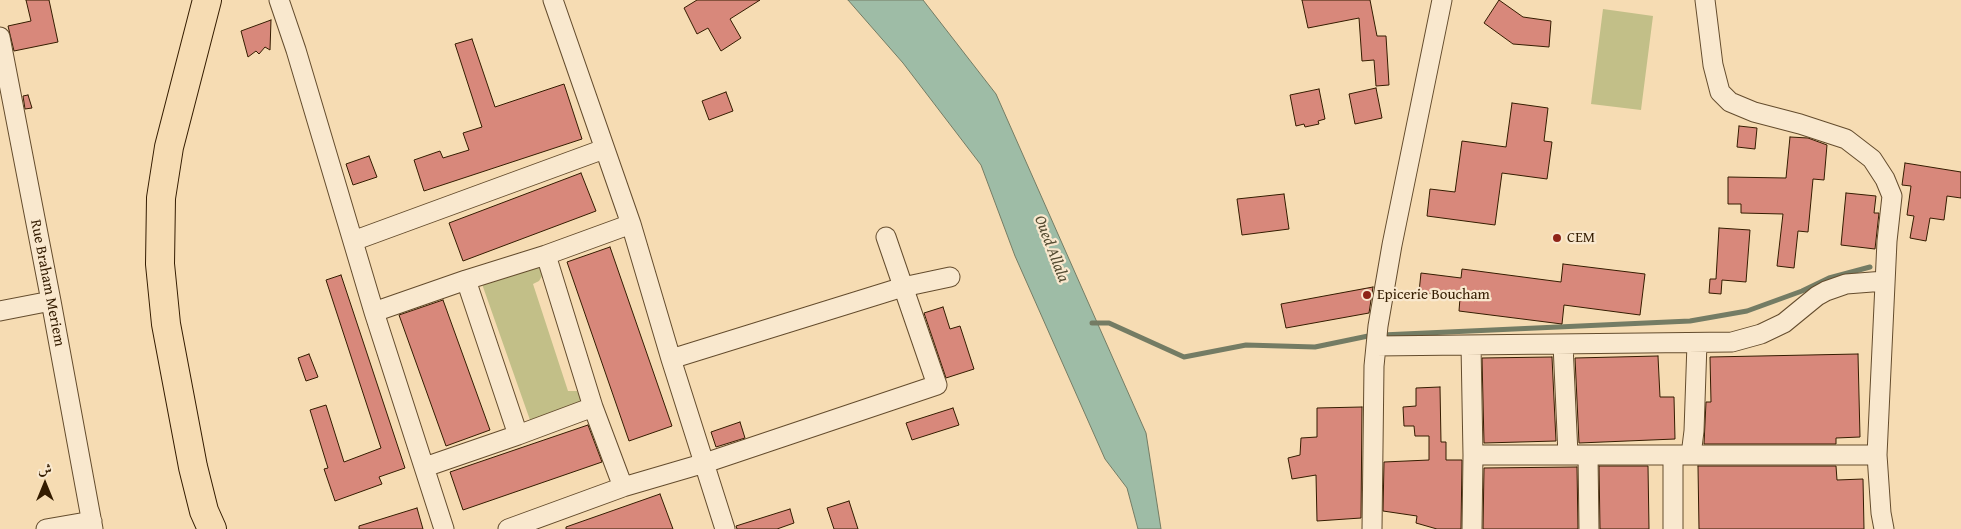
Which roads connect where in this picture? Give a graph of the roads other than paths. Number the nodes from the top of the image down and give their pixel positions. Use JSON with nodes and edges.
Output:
{"nodes":[{"id":1,"x":207,"y":0,"type":"edge"},
{"id":2,"x":279,"y":0,"type":"edge"},
{"id":3,"x":553,"y":0,"type":"edge"},
{"id":4,"x":1442,"y":0,"type":"edge"},
{"id":5,"x":1705,"y":0,"type":"edge"},
{"id":6,"x":0,"y":37,"type":"edge"},
{"id":7,"x":4,"y":81,"type":"edge"},
{"id":8,"x":604,"y":149,"type":"junction"},
{"id":9,"x":631,"y":224,"type":"junction"},
{"id":10,"x":886,"y":237,"type":"dead end"},
{"id":11,"x":353,"y":241,"type":"junction"},
{"id":12,"x":546,"y":255,"type":"junction"},
{"id":13,"x":950,"y":276,"type":"dead end"},
{"id":14,"x":466,"y":280,"type":"junction"},
{"id":15,"x":1885,"y":281,"type":"junction"},
{"id":16,"x":903,"y":286,"type":"junction"},
{"id":17,"x":52,"y":300,"type":"junction"},
{"id":18,"x":0,"y":311,"type":"edge"},
{"id":19,"x":374,"y":312,"type":"junction"},
{"id":20,"x":1377,"y":338,"type":"junction"},
{"id":21,"x":1697,"y":343,"type":"junction"},
{"id":22,"x":1563,"y":344,"type":"junction"},
{"id":23,"x":1471,"y":345,"type":"junction"},
{"id":24,"x":671,"y":360,"type":"junction"},
{"id":25,"x":593,"y":407,"type":"junction"},
{"id":26,"x":518,"y":435,"type":"junction"},
{"id":27,"x":1473,"y":455,"type":"junction"},
{"id":28,"x":1568,"y":455,"type":"junction"},
{"id":29,"x":1588,"y":455,"type":"junction"},
{"id":30,"x":1682,"y":455,"type":"junction"},
{"id":31,"x":1877,"y":455,"type":"junction"},
{"id":32,"x":705,"y":463,"type":"junction"},
{"id":33,"x":425,"y":467,"type":"junction"},
{"id":34,"x":622,"y":487,"type":"junction"},
{"id":35,"x":92,"y":525,"type":"edge"},
{"id":36,"x":46,"y":529,"type":"edge"},
{"id":37,"x":212,"y":529,"type":"edge"},
{"id":38,"x":444,"y":529,"type":"edge"},
{"id":39,"x":508,"y":529,"type":"edge"},
{"id":40,"x":725,"y":529,"type":"edge"},
{"id":41,"x":1372,"y":529,"type":"edge"},
{"id":42,"x":1472,"y":529,"type":"edge"},
{"id":43,"x":1589,"y":529,"type":"edge"},
{"id":44,"x":1673,"y":529,"type":"edge"},
{"id":45,"x":1884,"y":529,"type":"edge"}],
"edges":[{"from":1,"to":37,"type":"main road"},
{"from":2,"to":11,"type":"street"},
{"from":3,"to":8,"type":"street"},
{"from":4,"to":20,"type":"street"},
{"from":5,"to":15,"type":"street"},
{"from":6,"to":7,"type":"street","name":"Rue Braham Meriem"},
{"from":7,"to":17,"type":"street","name":"Rue Braham Meriem"},
{"from":8,"to":9,"type":"street"},
{"from":8,"to":11,"type":"street"},
{"from":9,"to":12,"type":"street"},
{"from":9,"to":24,"type":"street"},
{"from":10,"to":16,"type":"street"},
{"from":11,"to":19,"type":"street"},
{"from":12,"to":14,"type":"street"},
{"from":12,"to":25,"type":"street"},
{"from":13,"to":16,"type":"street"},
{"from":14,"to":19,"type":"street"},
{"from":14,"to":26,"type":"street"},
{"from":15,"to":21,"type":"street"},
{"from":15,"to":31,"type":"street"},
{"from":16,"to":24,"type":"street"},
{"from":16,"to":32,"type":"street"},
{"from":17,"to":18,"type":"street"},
{"from":17,"to":35,"type":"street","name":"Rue Braham Meriem"},
{"from":19,"to":33,"type":"street"},
{"from":20,"to":23,"type":"street"},
{"from":20,"to":41,"type":"street"},
{"from":21,"to":22,"type":"street"},
{"from":21,"to":30,"type":"street"},
{"from":22,"to":23,"type":"street"},
{"from":22,"to":28,"type":"street"},
{"from":23,"to":27,"type":"street"},
{"from":24,"to":32,"type":"street"},
{"from":25,"to":26,"type":"street"},
{"from":25,"to":34,"type":"street"},
{"from":26,"to":33,"type":"street"},
{"from":27,"to":28,"type":"street"},
{"from":27,"to":42,"type":"street"},
{"from":28,"to":29,"type":"street"},
{"from":29,"to":30,"type":"street"},
{"from":29,"to":43,"type":"street"},
{"from":30,"to":31,"type":"street"},
{"from":30,"to":44,"type":"street"},
{"from":31,"to":45,"type":"street"},
{"from":32,"to":34,"type":"street"},
{"from":32,"to":40,"type":"street"},
{"from":33,"to":38,"type":"street"},
{"from":34,"to":39,"type":"street"},
{"from":35,"to":36,"type":"street"}]}
